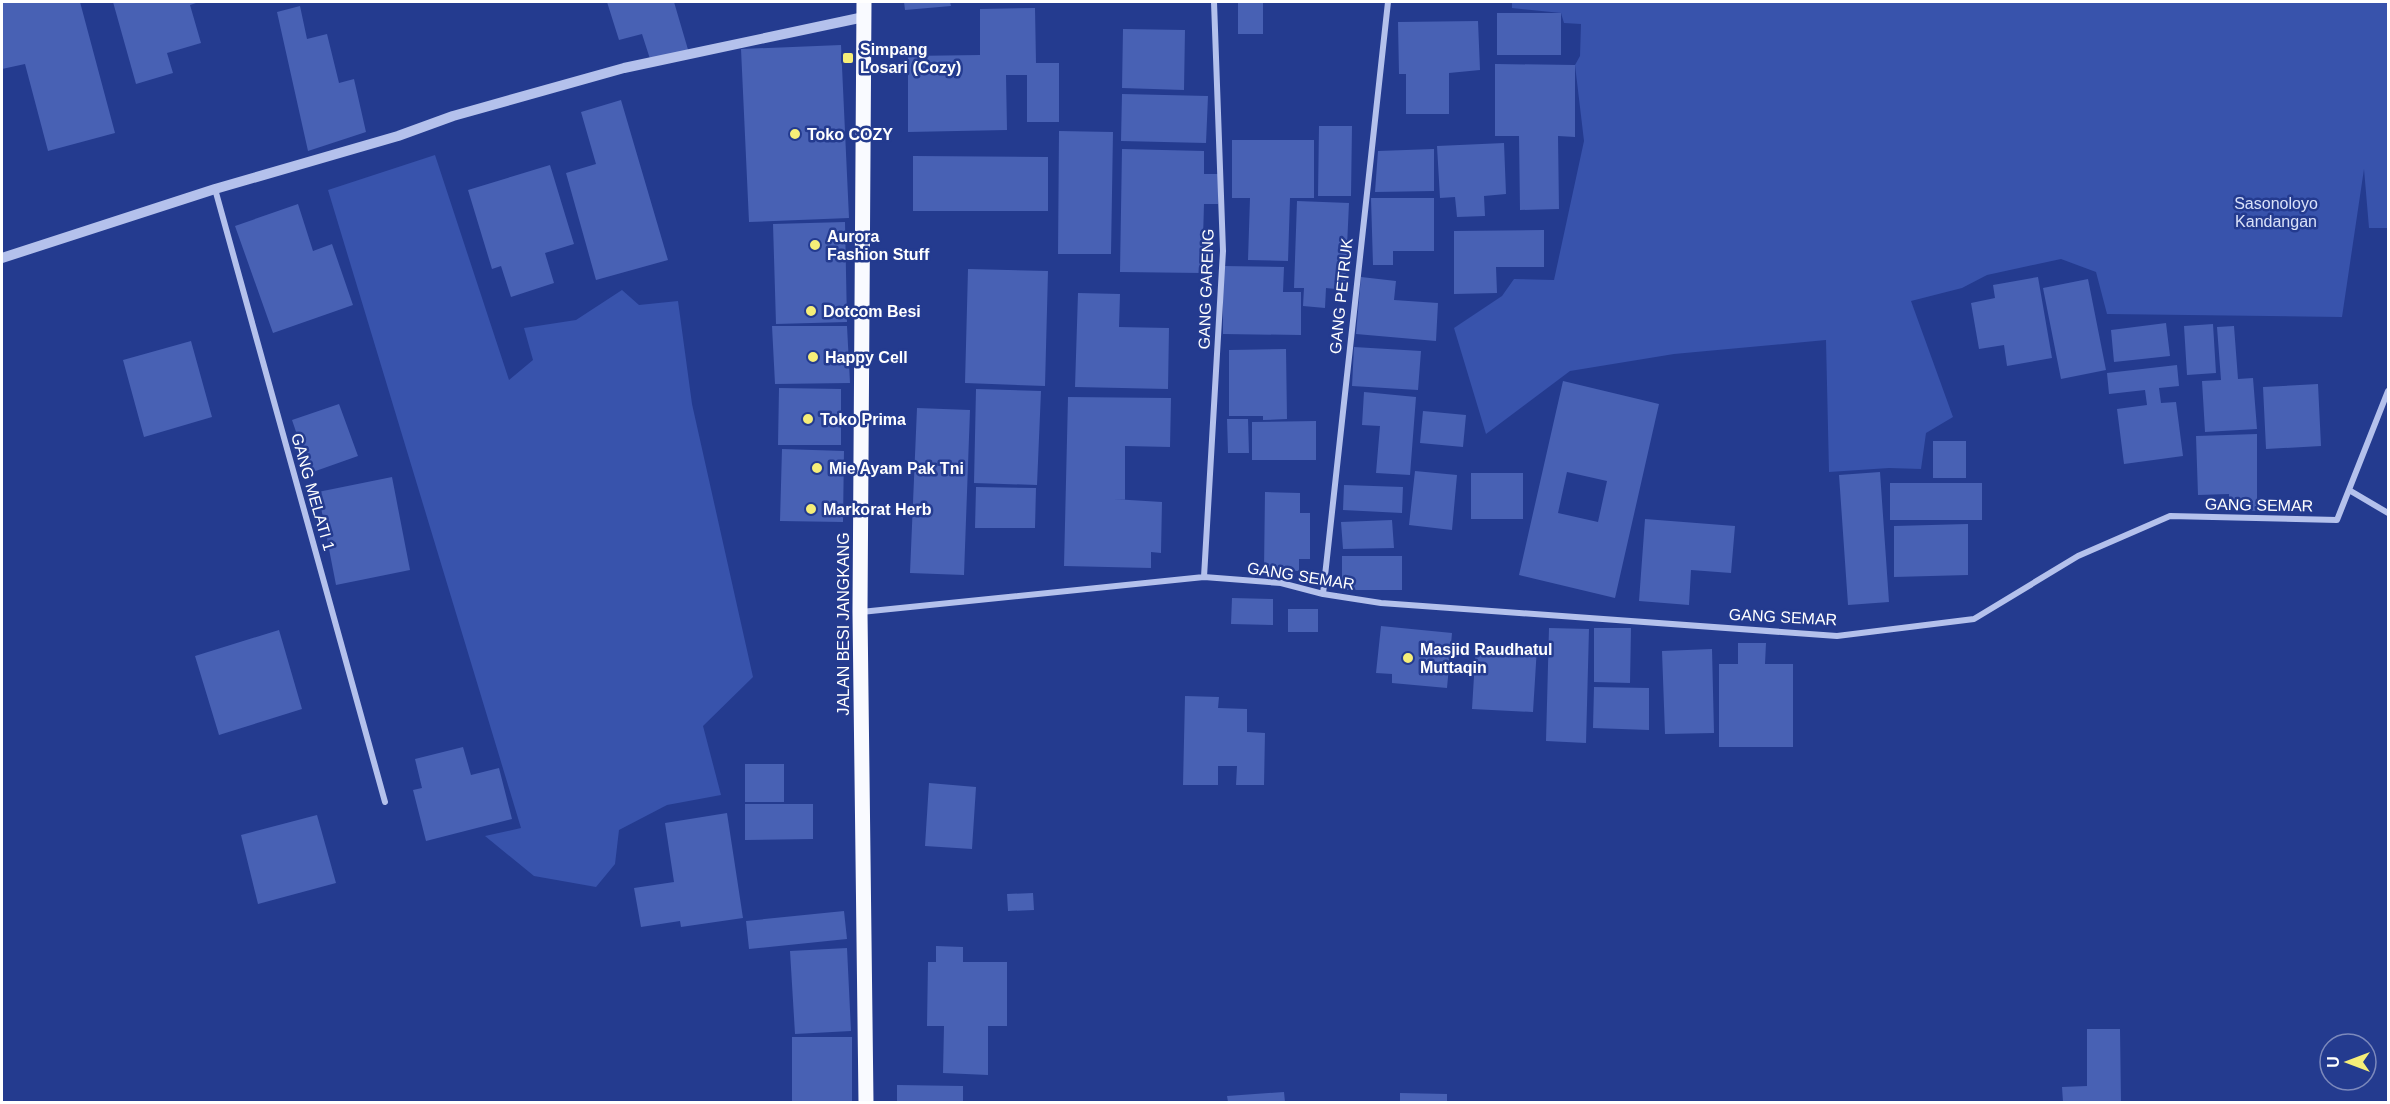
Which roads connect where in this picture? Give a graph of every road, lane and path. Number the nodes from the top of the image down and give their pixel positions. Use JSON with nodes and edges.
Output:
{"nodes":[{"id":1,"x":864,"y":2,"type":"edge"},
{"id":2,"x":1214,"y":2,"type":"edge"},
{"id":3,"x":1388,"y":2,"type":"edge"},
{"id":4,"x":864,"y":17,"type":"junction"},
{"id":5,"x":215,"y":189,"type":"junction"},
{"id":6,"x":2,"y":258,"type":"edge"},
{"id":7,"x":2388,"y":392,"type":"edge"},
{"id":8,"x":2349,"y":490,"type":"junction"},
{"id":9,"x":2388,"y":513,"type":"edge"},
{"id":10,"x":1204,"y":577,"type":"junction"},
{"id":11,"x":1323,"y":594,"type":"junction"},
{"id":12,"x":860,"y":612,"type":"junction"},
{"id":13,"x":385,"y":802,"type":"dead end"},
{"id":14,"x":866,"y":1102,"type":"edge"}],
"edges":[{"from":1,"to":4,"type":"main road","name":"JALAN BESI JANGKANG"},
{"from":2,"to":10,"type":"street","name":"GANG GARENG"},
{"from":3,"to":11,"type":"street","name":"GANG PETRUK"},
{"from":4,"to":5,"type":"street"},
{"from":4,"to":12,"type":"main road","name":"JALAN BESI JANGKANG"},
{"from":5,"to":6,"type":"street"},
{"from":5,"to":13,"type":"street","name":"GANG MELATI 1"},
{"from":7,"to":8,"type":"street"},
{"from":8,"to":9,"type":"street"},
{"from":8,"to":11,"type":"street","name":"GANG SEMAR"},
{"from":10,"to":11,"type":"street","name":"GANG SEMAR"},
{"from":10,"to":12,"type":"street","name":"GANG SEMAR"},
{"from":12,"to":14,"type":"main road","name":"JALAN BESI JANGKANG"}]}
